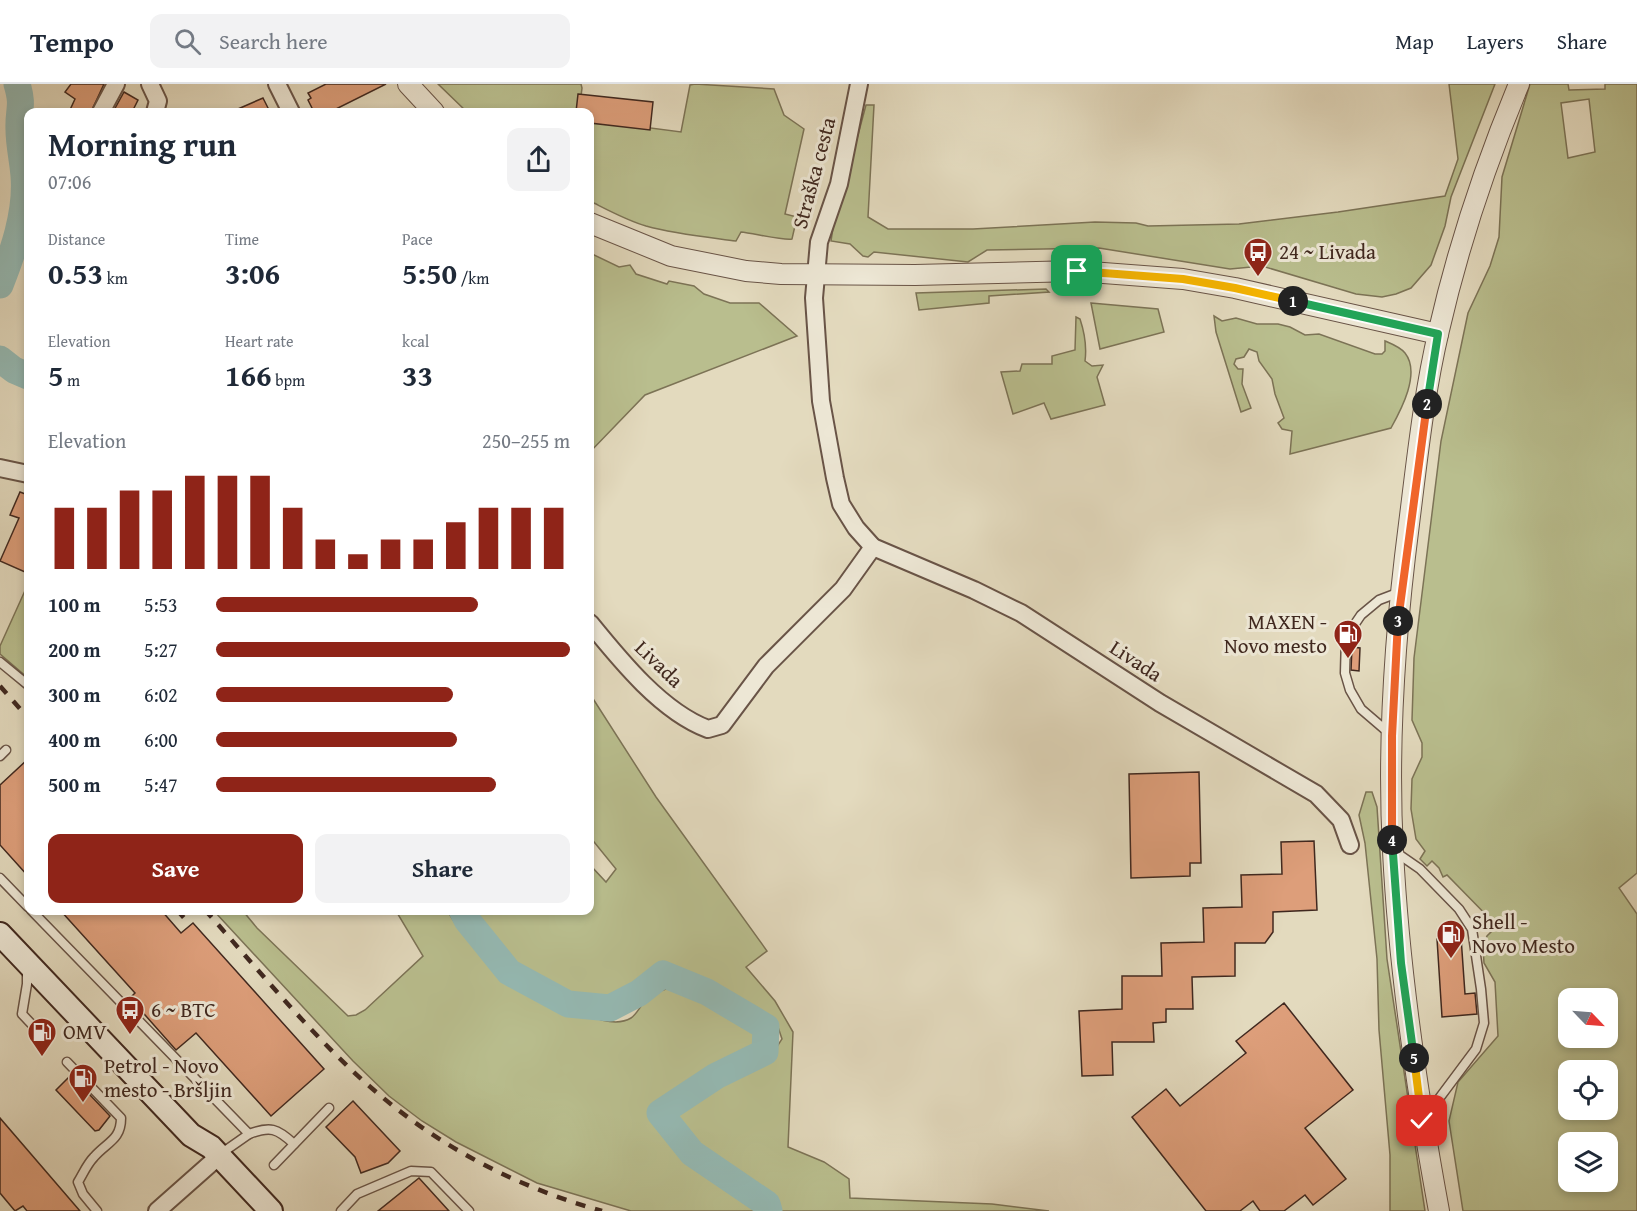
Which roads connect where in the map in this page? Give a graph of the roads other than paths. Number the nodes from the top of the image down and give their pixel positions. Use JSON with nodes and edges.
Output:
{"nodes":[{"id":1,"x":116,"y":84,"type":"edge"},
{"id":2,"x":150,"y":84,"type":"edge"},
{"id":3,"x":277,"y":84,"type":"edge"},
{"id":4,"x":408,"y":84,"type":"edge"},
{"id":5,"x":859,"y":84,"type":"edge"},
{"id":6,"x":1518,"y":84,"type":"edge"},
{"id":7,"x":103,"y":108,"type":"edge"},
{"id":8,"x":156,"y":108,"type":"edge"},
{"id":9,"x":289,"y":108,"type":"edge"},
{"id":10,"x":430,"y":108,"type":"edge"},
{"id":11,"x":594,"y":225,"type":"edge"},
{"id":12,"x":817,"y":273,"type":"junction"},
{"id":13,"x":1438,"y":334,"type":"junction"},
{"id":14,"x":0,"y":468,"type":"edge"},
{"id":15,"x":24,"y":473,"type":"edge"},
{"id":16,"x":873,"y":547,"type":"junction"},
{"id":17,"x":1400,"y":592,"type":"junction"},
{"id":18,"x":594,"y":628,"type":"edge"},
{"id":19,"x":0,"y":662,"type":"edge"},
{"id":20,"x":24,"y":682,"type":"edge"},
{"id":21,"x":1392,"y":736,"type":"junction"},
{"id":22,"x":1350,"y":845,"type":"dead end"},
{"id":23,"x":1393,"y":850,"type":"junction"},
{"id":24,"x":0,"y":878,"type":"edge"},
{"id":25,"x":24,"y":903,"type":"edge"},
{"id":26,"x":36,"y":915,"type":"edge"},
{"id":27,"x":0,"y":934,"type":"edge"},
{"id":28,"x":27,"y":961,"type":"junction"},
{"id":29,"x":39,"y":1032,"type":"dead end"},
{"id":30,"x":67,"y":1062,"type":"dead end"},
{"id":31,"x":329,"y":1108,"type":"dead end"},
{"id":32,"x":1422,"y":1121,"type":"junction"},
{"id":33,"x":249,"y":1134,"type":"junction"},
{"id":34,"x":294,"y":1144,"type":"junction"},
{"id":35,"x":218,"y":1157,"type":"junction"},
{"id":36,"x":274,"y":1165,"type":"dead end"},
{"id":37,"x":97,"y":1211,"type":"edge"},
{"id":38,"x":157,"y":1211,"type":"edge"},
{"id":39,"x":271,"y":1211,"type":"edge"},
{"id":40,"x":341,"y":1211,"type":"edge"},
{"id":41,"x":469,"y":1211,"type":"edge"},
{"id":42,"x":1439,"y":1211,"type":"edge"}],
"edges":[{"from":1,"to":7,"type":"street"},
{"from":2,"to":8,"type":"street"},
{"from":3,"to":9,"type":"street"},
{"from":4,"to":10,"type":"street"},
{"from":5,"to":12,"type":"street","name":"Straška cesta"},
{"from":6,"to":13,"type":"street"},
{"from":11,"to":12,"type":"street"},
{"from":12,"to":13,"type":"street"},
{"from":12,"to":16,"type":"street","name":"Livada"},
{"from":13,"to":17,"type":"street"},
{"from":14,"to":15,"type":"street"},
{"from":16,"to":18,"type":"street","name":"Livada"},
{"from":16,"to":22,"type":"street","name":"Livada"},
{"from":17,"to":21,"type":"street"},
{"from":17,"to":21,"type":"lane"},
{"from":19,"to":20,"type":"lane"},
{"from":21,"to":23,"type":"street"},
{"from":23,"to":32,"type":"street"},
{"from":23,"to":32,"type":"lane"},
{"from":24,"to":25,"type":"lane"},
{"from":26,"to":33,"type":"lane"},
{"from":27,"to":28,"type":"main road"},
{"from":28,"to":29,"type":"lane"},
{"from":28,"to":35,"type":"main road"},
{"from":30,"to":37,"type":"lane"},
{"from":31,"to":34,"type":"lane"},
{"from":32,"to":42,"type":"street"},
{"from":33,"to":34,"type":"lane"},
{"from":33,"to":35,"type":"lane"},
{"from":34,"to":36,"type":"lane"},
{"from":35,"to":38,"type":"street"},
{"from":35,"to":39,"type":"main road"},
{"from":40,"to":41,"type":"lane"}]}
